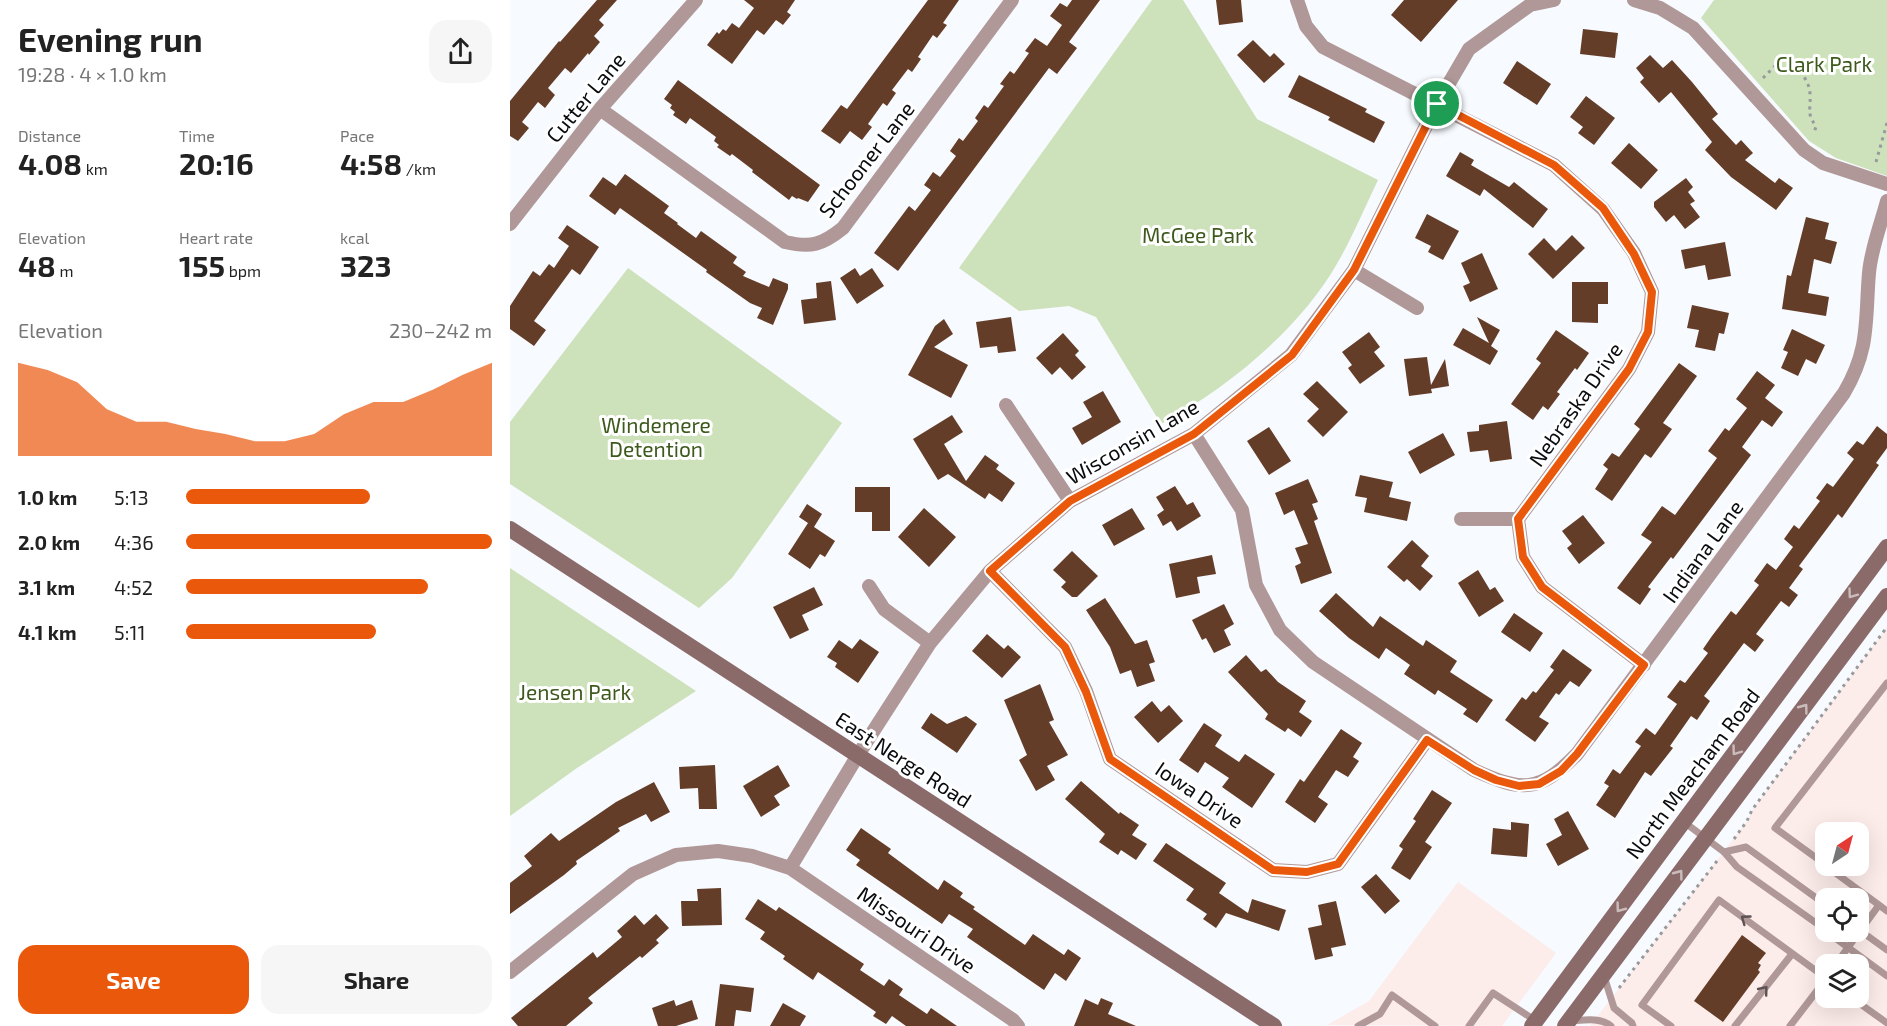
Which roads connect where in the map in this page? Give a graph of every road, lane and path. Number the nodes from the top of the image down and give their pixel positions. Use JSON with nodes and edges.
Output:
{"nodes":[{"id":1,"x":696,"y":0,"type":"edge"},
{"id":2,"x":1012,"y":0,"type":"edge"},
{"id":3,"x":1297,"y":0,"type":"edge"},
{"id":4,"x":1554,"y":0,"type":"edge"},
{"id":5,"x":1634,"y":0,"type":"edge"},
{"id":6,"x":1763,"y":78,"type":"dead end"},
{"id":7,"x":1437,"y":104,"type":"junction"},
{"id":8,"x":600,"y":108,"type":"junction"},
{"id":9,"x":1887,"y":123,"type":"edge"},
{"id":10,"x":1814,"y":132,"type":"dead end"},
{"id":11,"x":1876,"y":162,"type":"dead end"},
{"id":12,"x":1887,"y":184,"type":"edge"},
{"id":13,"x":1887,"y":201,"type":"edge"},
{"id":14,"x":510,"y":224,"type":"edge"},
{"id":15,"x":1354,"y":270,"type":"junction"},
{"id":16,"x":1417,"y":308,"type":"dead end"},
{"id":17,"x":1006,"y":405,"type":"dead end"},
{"id":18,"x":1194,"y":434,"type":"junction"},
{"id":19,"x":1070,"y":501,"type":"junction"},
{"id":20,"x":1461,"y":519,"type":"dead end"},
{"id":21,"x":1518,"y":519,"type":"junction"},
{"id":22,"x":510,"y":529,"type":"edge"},
{"id":23,"x":1887,"y":547,"type":"edge"},
{"id":24,"x":990,"y":571,"type":"junction"},
{"id":25,"x":869,"y":586,"type":"dead end"},
{"id":26,"x":1887,"y":597,"type":"edge"},
{"id":27,"x":1887,"y":627,"type":"edge"},
{"id":28,"x":930,"y":644,"type":"junction"},
{"id":29,"x":1644,"y":665,"type":"junction"},
{"id":30,"x":1887,"y":683,"type":"edge"},
{"id":31,"x":1427,"y":740,"type":"junction"},
{"id":32,"x":858,"y":755,"type":"junction"},
{"id":33,"x":1684,"y":822,"type":"junction"},
{"id":34,"x":1739,"y":832,"type":"dead end"},
{"id":35,"x":1706,"y":839,"type":"junction"},
{"id":36,"x":1724,"y":852,"type":"junction"},
{"id":37,"x":1815,"y":857,"type":"edge"},
{"id":38,"x":790,"y":868,"type":"junction"},
{"id":39,"x":1710,"y":870,"type":"dead end"},
{"id":40,"x":1841,"y":876,"type":"edge"},
{"id":41,"x":1815,"y":897,"type":"edge"},
{"id":42,"x":1879,"y":905,"type":"junction"},
{"id":43,"x":1887,"y":911,"type":"edge"},
{"id":44,"x":1869,"y":918,"type":"edge"},
{"id":45,"x":1815,"y":923,"type":"edge"},
{"id":46,"x":1869,"y":937,"type":"edge"},
{"id":47,"x":1842,"y":942,"type":"edge"},
{"id":48,"x":1852,"y":942,"type":"edge"},
{"id":49,"x":1849,"y":947,"type":"junction"},
{"id":50,"x":1887,"y":950,"type":"edge"},
{"id":51,"x":1792,"y":954,"type":"junction"},
{"id":52,"x":1844,"y":954,"type":"edge"},
{"id":53,"x":1815,"y":970,"type":"edge"},
{"id":54,"x":510,"y":972,"type":"edge"},
{"id":55,"x":1604,"y":974,"type":"junction"},
{"id":56,"x":1887,"y":976,"type":"edge"},
{"id":57,"x":1815,"y":993,"type":"edge"},
{"id":58,"x":1611,"y":999,"type":"junction"},
{"id":59,"x":1866,"y":1008,"type":"edge"},
{"id":60,"x":1534,"y":1023,"type":"edge"},
{"id":61,"x":1887,"y":1023,"type":"edge"},
{"id":62,"x":1567,"y":1024,"type":"edge"},
{"id":63,"x":1018,"y":1026,"type":"edge"},
{"id":64,"x":1274,"y":1026,"type":"edge"},
{"id":65,"x":1358,"y":1026,"type":"edge"},
{"id":66,"x":1435,"y":1026,"type":"edge"},
{"id":67,"x":1469,"y":1026,"type":"edge"},
{"id":68,"x":1611,"y":1026,"type":"edge"},
{"id":69,"x":1633,"y":1026,"type":"edge"},
{"id":70,"x":1671,"y":1026,"type":"edge"},
{"id":71,"x":1735,"y":1026,"type":"edge"},
{"id":72,"x":1790,"y":1026,"type":"edge"}],
"edges":[{"from":1,"to":8,"type":"street","name":"Cutter Lane"},
{"from":2,"to":8,"type":"street","name":"Schooner Lane"},
{"from":3,"to":7,"type":"street","name":"Nebraska Drive"},
{"from":4,"to":7,"type":"street","name":"Wisconsin Lane"},
{"from":5,"to":12,"type":"street"},
{"from":6,"to":10,"type":"path"},
{"from":7,"to":15,"type":"street","name":"Wisconsin Lane"},
{"from":7,"to":21,"type":"street","name":"Nebraska Drive"},
{"from":8,"to":14,"type":"street","name":"Cutter Lane"},
{"from":9,"to":11,"type":"path"},
{"from":13,"to":29,"type":"street","name":"Indiana Lane"},
{"from":15,"to":16,"type":"street"},
{"from":15,"to":18,"type":"street","name":"Wisconsin Lane"},
{"from":17,"to":19,"type":"street"},
{"from":18,"to":19,"type":"street","name":"Wisconsin Lane"},
{"from":18,"to":31,"type":"street","name":"Indiana Lane"},
{"from":19,"to":24,"type":"street","name":"Wisconsin Lane"},
{"from":20,"to":21,"type":"street"},
{"from":21,"to":29,"type":"street"},
{"from":22,"to":32,"type":"main road","name":"East Nerge Road"},
{"from":23,"to":33,"type":"main road","name":"North Meacham Road","one_way":true},
{"from":24,"to":28,"type":"street","name":"Wisconsin Lane"},
{"from":24,"to":31,"type":"street","name":"Iowa Drive"},
{"from":25,"to":28,"type":"street"},
{"from":35,"to":26,"type":"main road","one_way":true},
{"from":27,"to":34,"type":"path"},
{"from":28,"to":32,"type":"street","name":"Wisconsin Lane"},
{"from":29,"to":31,"type":"street","name":"Indiana Lane"},
{"from":30,"to":37,"type":"lane"},
{"from":32,"to":38,"type":"street","name":"Wisconsin Lane"},
{"from":32,"to":64,"type":"main road","name":"East Nerge Road"},
{"from":33,"to":35,"type":"lane"},
{"from":33,"to":60,"type":"main road","name":"North Meacham Road","one_way":true},
{"from":35,"to":36,"type":"lane"},
{"from":55,"to":35,"type":"main road","one_way":true},
{"from":36,"to":41,"type":"lane"},
{"from":36,"to":45,"type":"lane"},
{"from":38,"to":54,"type":"street"},
{"from":38,"to":63,"type":"street","name":"Missouri Drive"},
{"from":39,"to":58,"type":"path"},
{"from":40,"to":42,"type":"lane"},
{"from":42,"to":43,"type":"lane"},
{"from":42,"to":44,"type":"lane"},
{"from":46,"to":50,"type":"lane"},
{"from":47,"to":49,"type":"lane"},
{"from":48,"to":49,"type":"lane"},
{"from":49,"to":52,"type":"lane"},
{"from":49,"to":56,"type":"lane"},
{"from":51,"to":53,"type":"lane"},
{"from":51,"to":70,"type":"lane","one_way":true},
{"from":71,"to":51,"type":"lane","one_way":true},
{"from":55,"to":58,"type":"lane"},
{"from":55,"to":62,"type":"main road"},
{"from":57,"to":72,"type":"lane"},
{"from":58,"to":69,"type":"lane"},
{"from":59,"to":61,"type":"lane"},
{"from":60,"to":67,"type":"lane"},
{"from":62,"to":68,"type":"lane"},
{"from":65,"to":66,"type":"lane"}]}
